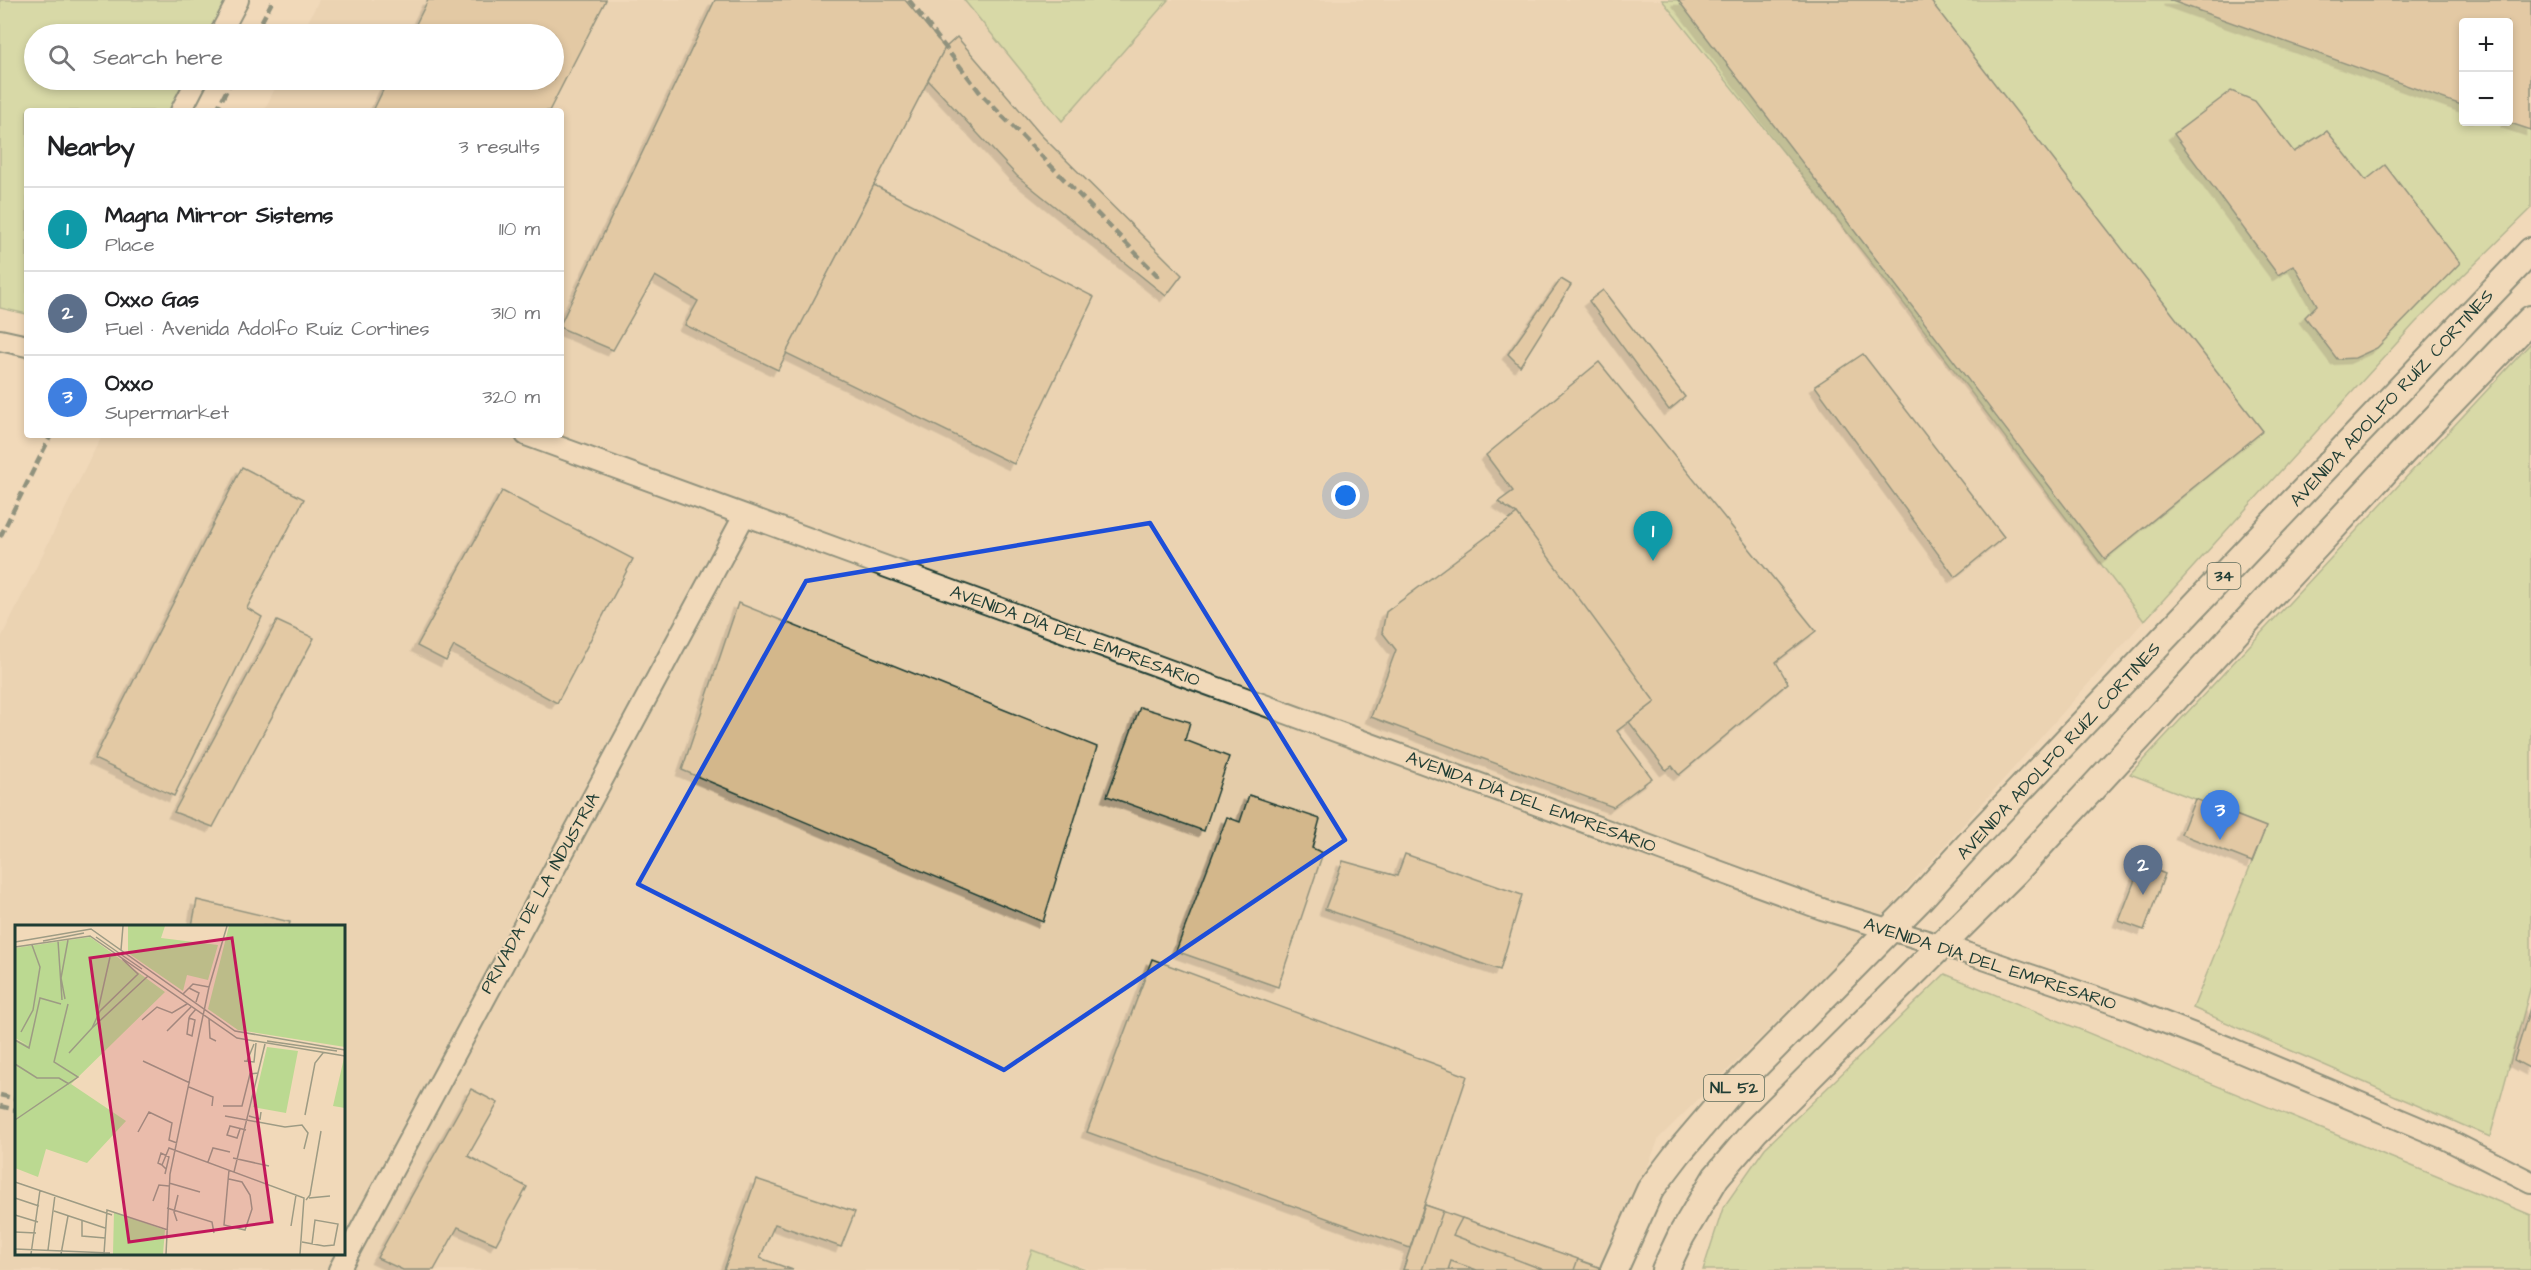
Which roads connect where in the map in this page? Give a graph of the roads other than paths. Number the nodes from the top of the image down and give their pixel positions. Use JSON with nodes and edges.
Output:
{"nodes":[{"id":1,"x":238,"y":0,"type":"edge"},
{"id":2,"x":225,"y":24,"type":"edge"},
{"id":3,"x":192,"y":90,"type":"edge"},
{"id":4,"x":183,"y":108,"type":"edge"},
{"id":5,"x":2531,"y":251,"type":"edge"},
{"id":6,"x":2531,"y":320,"type":"edge"},
{"id":7,"x":0,"y":340,"type":"edge"},
{"id":8,"x":24,"y":345,"type":"edge"},
{"id":9,"x":534,"y":438,"type":"edge"},
{"id":10,"x":744,"y":516,"type":"junction"},
{"id":11,"x":1890,"y":931,"type":"junction"},
{"id":12,"x":1942,"y":946,"type":"junction"},
{"id":13,"x":2531,"y":1182,"type":"edge"},
{"id":14,"x":339,"y":1270,"type":"edge"},
{"id":15,"x":1614,"y":1270,"type":"edge"},
{"id":16,"x":1665,"y":1270,"type":"edge"}],
"edges":[{"from":1,"to":2,"type":"street"},
{"from":3,"to":4,"type":"street"},
{"from":5,"to":11,"type":"main road","name":"AVENIDA ADOLFO RUÍZ CORTINES","number":"34"},
{"from":6,"to":12,"type":"main road","number":"34"},
{"from":7,"to":8,"type":"street"},
{"from":9,"to":10,"type":"street","name":"AVENIDA DÍA DEL EMPRESARIO"},
{"from":10,"to":11,"type":"street","name":"AVENIDA DÍA DEL EMPRESARIO"},
{"from":10,"to":14,"type":"street","name":"PRIVADA DE LA INDUSTRIA"},
{"from":11,"to":12,"type":"street","name":"AVENIDA DÍA DEL EMPRESARIO"},
{"from":11,"to":15,"type":"main road","name":"AVENIDA ADOLFO RUÍZ CORTINES","number":"NL 52"},
{"from":12,"to":13,"type":"street","name":"AVENIDA DÍA DEL EMPRESARIO"},
{"from":12,"to":16,"type":"main road","number":"NL 52"}]}
